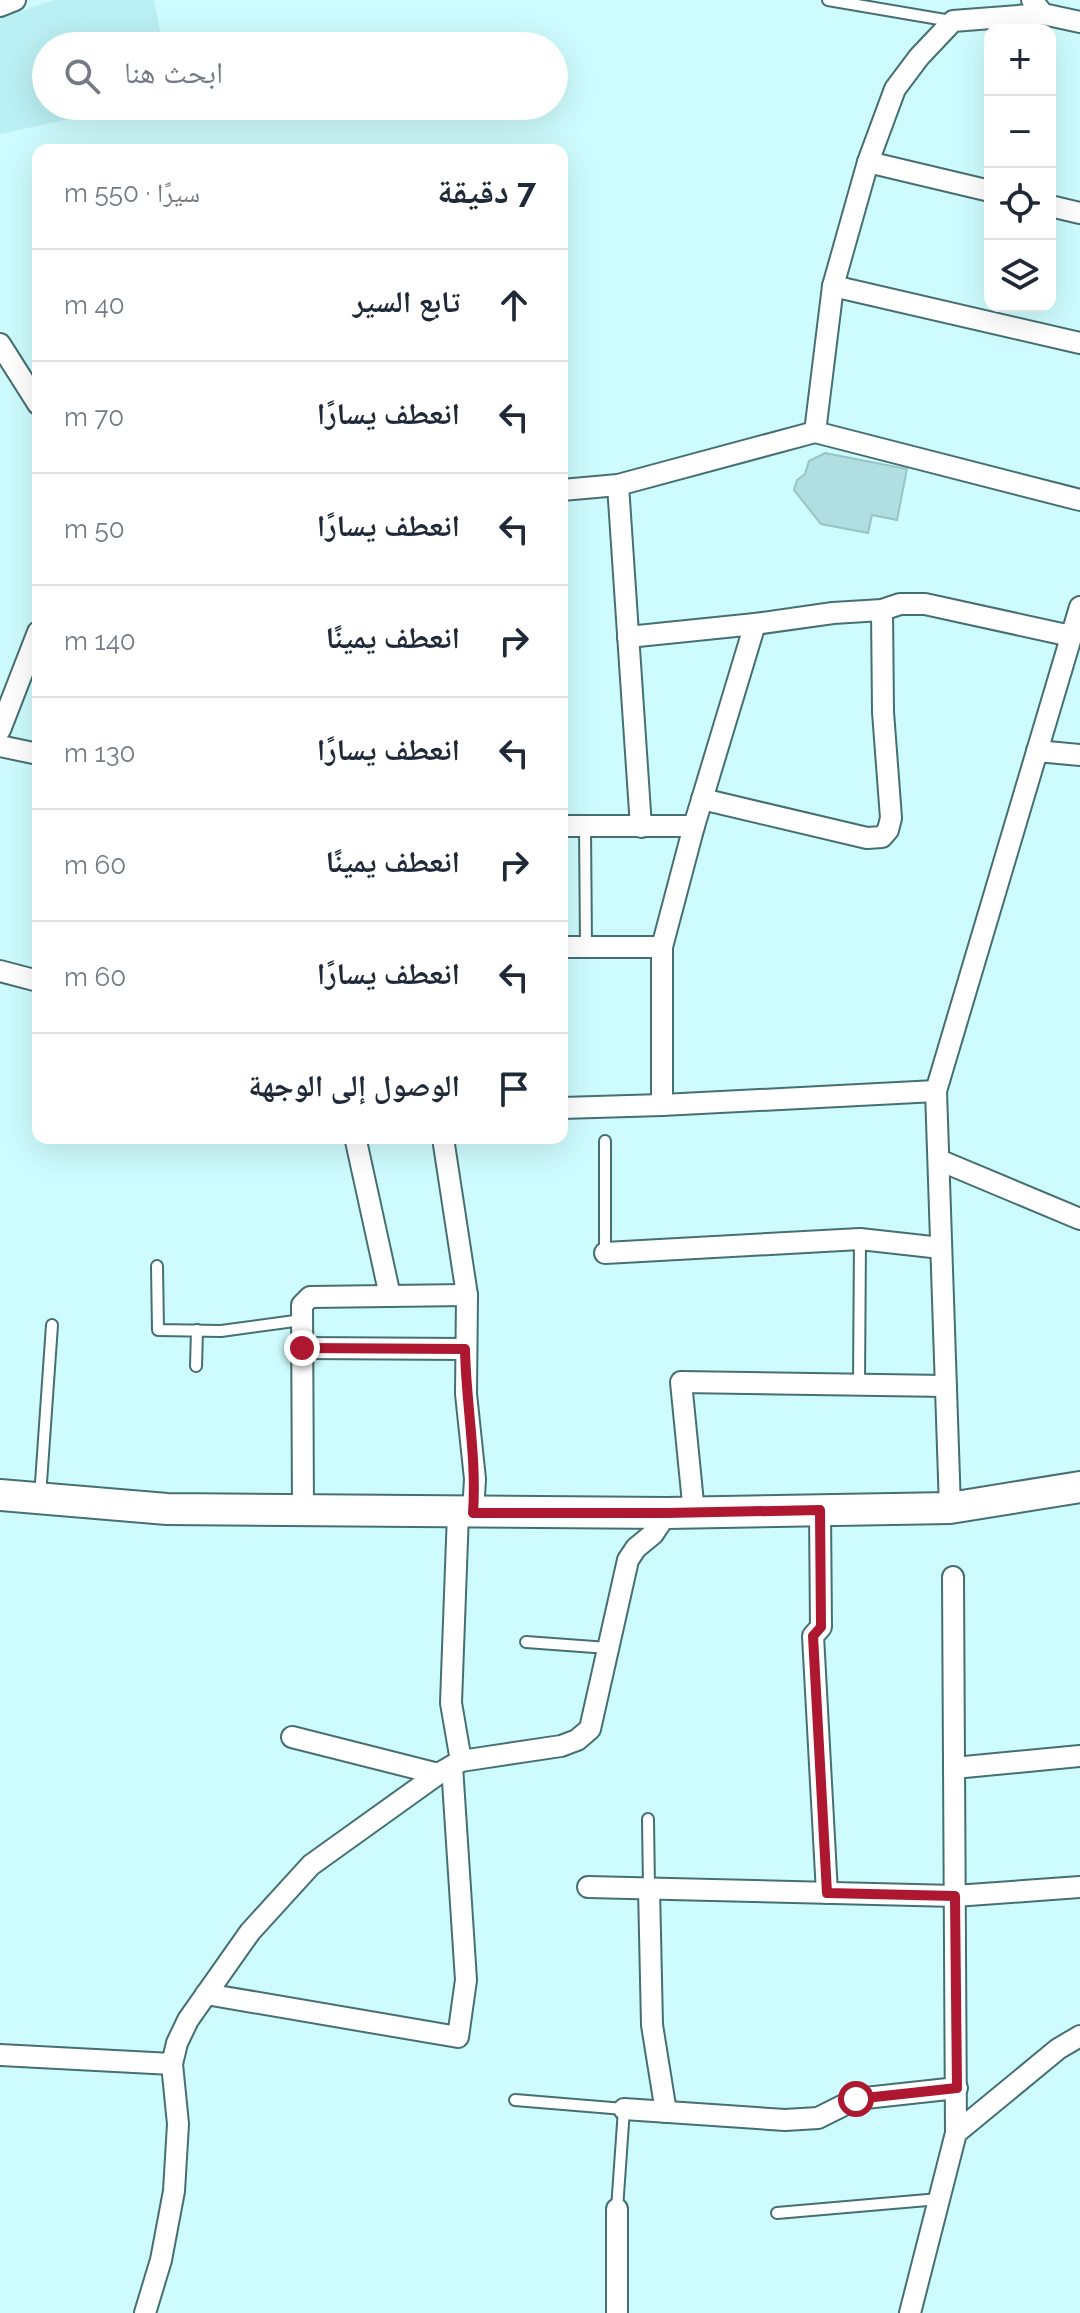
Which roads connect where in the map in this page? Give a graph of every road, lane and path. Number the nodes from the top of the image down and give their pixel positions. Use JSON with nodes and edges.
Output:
{"nodes":[{"id":1,"x":15,"y":0,"type":"edge"},
{"id":2,"x":828,"y":0,"type":"edge"},
{"id":3,"x":0,"y":6,"type":"edge"},
{"id":4,"x":1038,"y":7,"type":"edge"},
{"id":5,"x":953,"y":21,"type":"junction"},
{"id":6,"x":1080,"y":22,"type":"edge"},
{"id":7,"x":868,"y":162,"type":"junction"},
{"id":8,"x":984,"y":190,"type":"edge"},
{"id":9,"x":1056,"y":207,"type":"edge"},
{"id":10,"x":1080,"y":213,"type":"edge"},
{"id":11,"x":833,"y":286,"type":"junction"},
{"id":12,"x":1080,"y":343,"type":"edge"},
{"id":13,"x":0,"y":344,"type":"edge"},
{"id":14,"x":6,"y":368,"type":"edge"},
{"id":15,"x":32,"y":397,"type":"edge"},
{"id":16,"x":815,"y":432,"type":"junction"},
{"id":17,"x":618,"y":485,"type":"junction"},
{"id":18,"x":568,"y":489,"type":"edge"},
{"id":19,"x":1080,"y":500,"type":"edge"},
{"id":20,"x":1080,"y":607,"type":"edge"},
{"id":21,"x":882,"y":610,"type":"junction"},
{"id":22,"x":755,"y":624,"type":"junction"},
{"id":23,"x":1071,"y":636,"type":"junction"},
{"id":24,"x":628,"y":637,"type":"junction"},
{"id":25,"x":32,"y":647,"type":"edge"},
{"id":26,"x":0,"y":730,"type":"edge"},
{"id":27,"x":0,"y":746,"type":"edge"},
{"id":28,"x":1037,"y":751,"type":"junction"},
{"id":29,"x":32,"y":753,"type":"edge"},
{"id":30,"x":1080,"y":755,"type":"edge"},
{"id":31,"x":702,"y":799,"type":"junction"},
{"id":32,"x":568,"y":826,"type":"edge"},
{"id":33,"x":694,"y":826,"type":"junction"},
{"id":34,"x":585,"y":827,"type":"junction"},
{"id":35,"x":641,"y":827,"type":"junction"},
{"id":36,"x":586,"y":946,"type":"junction"},
{"id":37,"x":568,"y":947,"type":"edge"},
{"id":38,"x":662,"y":947,"type":"junction"},
{"id":39,"x":0,"y":971,"type":"edge"},
{"id":40,"x":32,"y":979,"type":"edge"},
{"id":41,"x":936,"y":1091,"type":"junction"},
{"id":42,"x":662,"y":1105,"type":"junction"},
{"id":43,"x":568,"y":1108,"type":"edge"},
{"id":44,"x":605,"y":1141,"type":"dead end"},
{"id":45,"x":357,"y":1144,"type":"edge"},
{"id":46,"x":444,"y":1144,"type":"edge"},
{"id":47,"x":939,"y":1160,"type":"junction"},
{"id":48,"x":1080,"y":1219,"type":"edge"},
{"id":49,"x":860,"y":1239,"type":"junction"},
{"id":50,"x":941,"y":1248,"type":"junction"},
{"id":51,"x":605,"y":1253,"type":"joint"},
{"id":52,"x":157,"y":1266,"type":"dead end"},
{"id":53,"x":467,"y":1295,"type":"junction"},
{"id":54,"x":390,"y":1296,"type":"junction"},
{"id":55,"x":302,"y":1320,"type":"junction"},
{"id":56,"x":52,"y":1325,"type":"dead end"},
{"id":57,"x":197,"y":1330,"type":"junction"},
{"id":58,"x":302,"y":1348,"type":"junction"},
{"id":59,"x":465,"y":1349,"type":"junction"},
{"id":60,"x":196,"y":1366,"type":"dead end"},
{"id":61,"x":859,"y":1385,"type":"junction"},
{"id":62,"x":946,"y":1386,"type":"junction"},
{"id":63,"x":1080,"y":1487,"type":"edge"},
{"id":64,"x":0,"y":1495,"type":"edge"},
{"id":65,"x":40,"y":1499,"type":"junction"},
{"id":66,"x":950,"y":1508,"type":"junction"},
{"id":67,"x":820,"y":1510,"type":"junction"},
{"id":68,"x":303,"y":1511,"type":"junction"},
{"id":69,"x":465,"y":1513,"type":"junction"},
{"id":70,"x":680,"y":1513,"type":"junction"},
{"id":71,"x":953,"y":1577,"type":"dead end"},
{"id":72,"x":526,"y":1642,"type":"dead end"},
{"id":73,"x":608,"y":1648,"type":"junction"},
{"id":74,"x":292,"y":1737,"type":"dead end"},
{"id":75,"x":1080,"y":1756,"type":"edge"},
{"id":76,"x":450,"y":1767,"type":"junction"},
{"id":77,"x":954,"y":1768,"type":"junction"},
{"id":78,"x":648,"y":1819,"type":"dead end"},
{"id":79,"x":588,"y":1887,"type":"dead end"},
{"id":80,"x":1080,"y":1887,"type":"edge"},
{"id":81,"x":649,"y":1888,"type":"junction"},
{"id":82,"x":827,"y":1893,"type":"junction"},
{"id":83,"x":955,"y":1896,"type":"junction"},
{"id":84,"x":206,"y":1994,"type":"junction"},
{"id":85,"x":1080,"y":2036,"type":"edge"},
{"id":86,"x":0,"y":2055,"type":"edge"},
{"id":87,"x":172,"y":2064,"type":"junction"},
{"id":88,"x":957,"y":2088,"type":"junction"},
{"id":89,"x":515,"y":2100,"type":"dead end"},
{"id":90,"x":624,"y":2109,"type":"junction"},
{"id":91,"x":666,"y":2112,"type":"junction"},
{"id":92,"x":956,"y":2133,"type":"junction"},
{"id":93,"x":939,"y":2199,"type":"junction"},
{"id":94,"x":617,"y":2209,"type":"joint"},
{"id":95,"x":777,"y":2213,"type":"dead end"},
{"id":96,"x":145,"y":2313,"type":"edge"},
{"id":97,"x":617,"y":2313,"type":"edge"},
{"id":98,"x":910,"y":2313,"type":"edge"}],
"edges":[{"from":1,"to":3,"type":"street"},
{"from":2,"to":5,"type":"lane"},
{"from":4,"to":5,"type":"street"},
{"from":4,"to":6,"type":"street"},
{"from":5,"to":7,"type":"street"},
{"from":7,"to":8,"type":"street"},
{"from":7,"to":11,"type":"street"},
{"from":9,"to":10,"type":"street"},
{"from":11,"to":12,"type":"street"},
{"from":11,"to":16,"type":"street"},
{"from":13,"to":14,"type":"street"},
{"from":14,"to":15,"type":"street"},
{"from":16,"to":17,"type":"street"},
{"from":16,"to":19,"type":"street"},
{"from":17,"to":18,"type":"street"},
{"from":17,"to":24,"type":"street"},
{"from":20,"to":23,"type":"street"},
{"from":21,"to":22,"type":"street"},
{"from":21,"to":23,"type":"street"},
{"from":21,"to":31,"type":"street"},
{"from":22,"to":24,"type":"street"},
{"from":22,"to":31,"type":"street"},
{"from":23,"to":28,"type":"street"},
{"from":24,"to":35,"type":"street"},
{"from":25,"to":26,"type":"street"},
{"from":27,"to":29,"type":"street"},
{"from":28,"to":30,"type":"street"},
{"from":28,"to":41,"type":"street"},
{"from":31,"to":33,"type":"street"},
{"from":32,"to":34,"type":"street"},
{"from":33,"to":35,"type":"street"},
{"from":33,"to":38,"type":"street"},
{"from":34,"to":35,"type":"street"},
{"from":34,"to":36,"type":"lane"},
{"from":36,"to":37,"type":"street"},
{"from":36,"to":38,"type":"street"},
{"from":38,"to":42,"type":"street"},
{"from":39,"to":40,"type":"street"},
{"from":41,"to":42,"type":"street"},
{"from":41,"to":47,"type":"street"},
{"from":42,"to":43,"type":"street"},
{"from":44,"to":51,"type":"lane"},
{"from":45,"to":54,"type":"street"},
{"from":46,"to":53,"type":"street"},
{"from":47,"to":48,"type":"street"},
{"from":47,"to":50,"type":"street"},
{"from":49,"to":50,"type":"street"},
{"from":49,"to":51,"type":"street"},
{"from":49,"to":61,"type":"lane"},
{"from":50,"to":62,"type":"street"},
{"from":52,"to":57,"type":"lane"},
{"from":53,"to":54,"type":"street"},
{"from":53,"to":59,"type":"street"},
{"from":54,"to":55,"type":"street"},
{"from":55,"to":57,"type":"lane"},
{"from":55,"to":58,"type":"street"},
{"from":56,"to":65,"type":"lane"},
{"from":57,"to":60,"type":"lane"},
{"from":58,"to":59,"type":"street"},
{"from":58,"to":68,"type":"street"},
{"from":59,"to":69,"type":"street"},
{"from":61,"to":62,"type":"street"},
{"from":61,"to":70,"type":"street"},
{"from":62,"to":66,"type":"street"},
{"from":63,"to":66,"type":"main road"},
{"from":64,"to":65,"type":"main road"},
{"from":65,"to":68,"type":"main road"},
{"from":66,"to":67,"type":"main road"},
{"from":67,"to":70,"type":"main road"},
{"from":67,"to":82,"type":"street"},
{"from":68,"to":69,"type":"main road"},
{"from":69,"to":70,"type":"main road"},
{"from":69,"to":76,"type":"street"},
{"from":70,"to":73,"type":"street"},
{"from":71,"to":77,"type":"street"},
{"from":72,"to":73,"type":"lane"},
{"from":73,"to":76,"type":"street"},
{"from":74,"to":76,"type":"street"},
{"from":75,"to":77,"type":"street"},
{"from":76,"to":84,"type":"street"},
{"from":76,"to":84,"type":"street"},
{"from":77,"to":83,"type":"street"},
{"from":78,"to":81,"type":"lane"},
{"from":79,"to":81,"type":"street"},
{"from":80,"to":83,"type":"street"},
{"from":81,"to":82,"type":"street"},
{"from":81,"to":91,"type":"street"},
{"from":82,"to":83,"type":"street"},
{"from":83,"to":88,"type":"street"},
{"from":84,"to":87,"type":"street"},
{"from":85,"to":92,"type":"street"},
{"from":86,"to":87,"type":"street"},
{"from":87,"to":96,"type":"street"},
{"from":88,"to":91,"type":"street"},
{"from":88,"to":92,"type":"street"},
{"from":89,"to":90,"type":"lane"},
{"from":90,"to":91,"type":"street"},
{"from":90,"to":94,"type":"lane"},
{"from":92,"to":93,"type":"street"},
{"from":93,"to":95,"type":"lane"},
{"from":93,"to":98,"type":"street"},
{"from":94,"to":97,"type":"street"}]}
